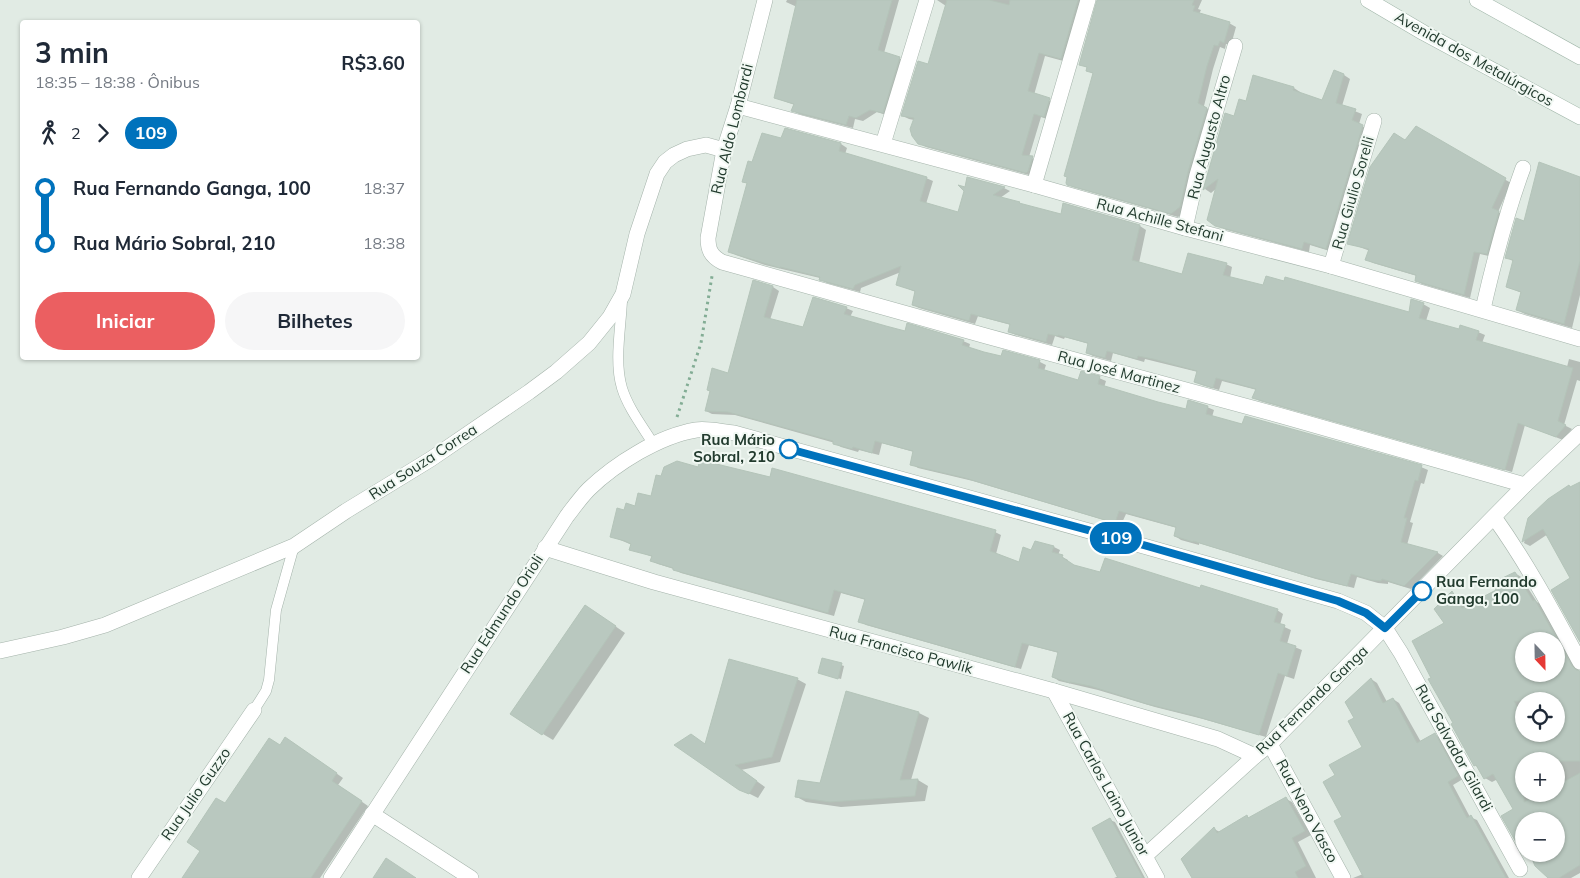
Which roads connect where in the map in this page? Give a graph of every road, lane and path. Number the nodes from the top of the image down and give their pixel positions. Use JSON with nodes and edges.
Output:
{"nodes":[{"id":1,"x":765,"y":0,"type":"edge"},
{"id":2,"x":927,"y":0,"type":"edge"},
{"id":3,"x":1088,"y":0,"type":"edge"},
{"id":4,"x":1368,"y":0,"type":"edge"},
{"id":5,"x":1476,"y":0,"type":"edge"},
{"id":6,"x":1235,"y":46,"type":"dead end"},
{"id":7,"x":1580,"y":57,"type":"edge"},
{"id":8,"x":738,"y":106,"type":"junction"},
{"id":9,"x":1580,"y":117,"type":"edge"},
{"id":10,"x":1374,"y":121,"type":"dead end"},
{"id":11,"x":884,"y":144,"type":"junction"},
{"id":12,"x":724,"y":150,"type":"junction"},
{"id":13,"x":1524,"y":168,"type":"dead end"},
{"id":14,"x":1034,"y":185,"type":"junction"},
{"id":15,"x":1185,"y":228,"type":"junction"},
{"id":16,"x":715,"y":258,"type":"junction"},
{"id":17,"x":1331,"y":266,"type":"junction"},
{"id":18,"x":623,"y":294,"type":"junction"},
{"id":19,"x":1483,"y":309,"type":"junction"},
{"id":20,"x":1580,"y":338,"type":"edge"},
{"id":21,"x":1580,"y":432,"type":"edge"},
{"id":22,"x":734,"y":433,"type":"joint"},
{"id":23,"x":671,"y":436,"type":"junction"},
{"id":24,"x":654,"y":445,"type":"junction"},
{"id":25,"x":1525,"y":485,"type":"junction"},
{"id":26,"x":1494,"y":517,"type":"junction"},
{"id":27,"x":294,"y":546,"type":"junction"},
{"id":28,"x":545,"y":548,"type":"junction"},
{"id":29,"x":1385,"y":628,"type":"junction"},
{"id":30,"x":0,"y":651,"type":"edge"},
{"id":31,"x":1580,"y":662,"type":"edge"},
{"id":32,"x":1054,"y":690,"type":"junction"},
{"id":33,"x":254,"y":710,"type":"joint"},
{"id":34,"x":1270,"y":744,"type":"junction"},
{"id":35,"x":1255,"y":756,"type":"junction"},
{"id":36,"x":372,"y":814,"type":"junction"},
{"id":37,"x":1145,"y":856,"type":"junction"},
{"id":38,"x":1520,"y":869,"type":"dead end"},
{"id":39,"x":139,"y":878,"type":"edge"},
{"id":40,"x":331,"y":878,"type":"edge"},
{"id":41,"x":471,"y":878,"type":"edge"},
{"id":42,"x":1158,"y":878,"type":"edge"},
{"id":43,"x":1343,"y":878,"type":"edge"}],
"edges":[{"from":1,"to":8,"type":"street","name":"Rua Aldo Lombardi"},
{"from":2,"to":11,"type":"street"},
{"from":3,"to":14,"type":"street"},
{"from":4,"to":9,"type":"street","name":"Avenida dos Metalúrgicos"},
{"from":5,"to":7,"type":"street"},
{"from":6,"to":15,"type":"street","name":"Rua Augusto Altro"},
{"from":8,"to":11,"type":"street","name":"Rua Achille Stefani"},
{"from":8,"to":12,"type":"street","name":"Rua Aldo Lombardi"},
{"from":10,"to":17,"type":"street","name":"Rua Giulio Sorelli"},
{"from":11,"to":14,"type":"street","name":"Rua Achille Stefani"},
{"from":12,"to":16,"type":"street","name":"Rua Aldo Lombardi"},
{"from":12,"to":18,"type":"street","name":"Rua Souza Correa"},
{"from":13,"to":19,"type":"street"},
{"from":14,"to":15,"type":"street","name":"Rua Achille Stefani"},
{"from":15,"to":17,"type":"street","name":"Rua Achille Stefani"},
{"from":16,"to":23,"type":"path"},
{"from":16,"to":25,"type":"street","name":"Rua José Martinez"},
{"from":17,"to":19,"type":"street","name":"Rua Achille Stefani"},
{"from":18,"to":24,"type":"lane"},
{"from":18,"to":27,"type":"street","name":"Rua Souza Correa"},
{"from":19,"to":20,"type":"street","name":"Rua Achille Stefani"},
{"from":21,"to":25,"type":"street","name":"Rua Fernando Ganga"},
{"from":22,"to":23,"type":"street","name":"Rua Edmundo Orioli"},
{"from":22,"to":29,"type":"street","name":"Rua Salvador Gilardi"},
{"from":23,"to":24,"type":"street","name":"Rua Edmundo Orioli"},
{"from":24,"to":28,"type":"street","name":"Rua Edmundo Orioli"},
{"from":25,"to":26,"type":"street","name":"Rua Fernando Ganga"},
{"from":26,"to":29,"type":"street","name":"Rua Fernando Ganga"},
{"from":26,"to":31,"type":"street"},
{"from":27,"to":30,"type":"street","name":"Rua Souza Correa"},
{"from":27,"to":33,"type":"lane"},
{"from":28,"to":32,"type":"street","name":"Rua Francisco Pawlik"},
{"from":28,"to":36,"type":"street","name":"Rua Edmundo Orioli"},
{"from":29,"to":34,"type":"street","name":"Rua Fernando Ganga"},
{"from":29,"to":38,"type":"street","name":"Rua Salvador Gilardi"},
{"from":32,"to":35,"type":"street","name":"Rua Francisco Pawlik"},
{"from":32,"to":37,"type":"street","name":"Rua Carlos Laino Junior"},
{"from":33,"to":39,"type":"street","name":"Rua Julio Guzzo"},
{"from":34,"to":35,"type":"street","name":"Rua Fernando Ganga"},
{"from":34,"to":43,"type":"street","name":"Rua Neno Vasco"},
{"from":35,"to":37,"type":"street","name":"Rua Fernando Ganga"},
{"from":36,"to":40,"type":"street","name":"Rua Edmundo Orioli"},
{"from":36,"to":41,"type":"street"},
{"from":37,"to":42,"type":"street","name":"Rua Carlos Laino Junior"}]}
